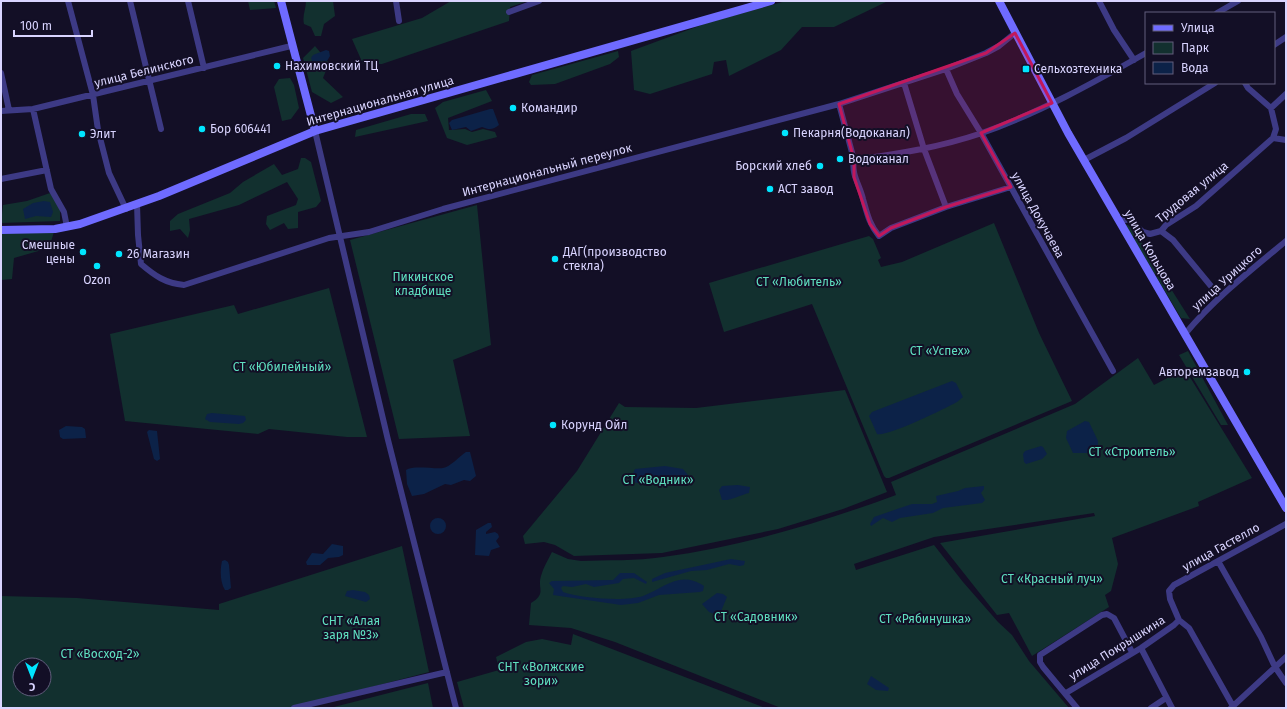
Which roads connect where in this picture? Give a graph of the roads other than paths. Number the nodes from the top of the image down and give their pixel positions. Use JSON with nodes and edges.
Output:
{"nodes":[{"id":1,"x":68,"y":1,"type":"edge"},
{"id":2,"x":130,"y":1,"type":"edge"},
{"id":3,"x":188,"y":1,"type":"edge"},
{"id":4,"x":281,"y":1,"type":"edge"},
{"id":5,"x":396,"y":1,"type":"edge"},
{"id":6,"x":539,"y":1,"type":"edge"},
{"id":7,"x":771,"y":1,"type":"edge"},
{"id":8,"x":999,"y":1,"type":"edge"},
{"id":9,"x":1099,"y":1,"type":"edge"},
{"id":10,"x":1238,"y":1,"type":"edge"},
{"id":11,"x":509,"y":12,"type":"dead end"},
{"id":12,"x":1218,"y":12,"type":"edge"},
{"id":13,"x":399,"y":21,"type":"dead end"},
{"id":14,"x":1015,"y":33,"type":"junction"},
{"id":15,"x":1286,"y":37,"type":"edge"},
{"id":16,"x":1275,"y":43,"type":"edge"},
{"id":17,"x":291,"y":46,"type":"junction"},
{"id":18,"x":1145,"y":54,"type":"edge"},
{"id":19,"x":1134,"y":60,"type":"junction"},
{"id":20,"x":204,"y":68,"type":"junction"},
{"id":21,"x":946,"y":69,"type":"junction"},
{"id":22,"x":1,"y":74,"type":"edge"},
{"id":23,"x":150,"y":81,"type":"junction"},
{"id":24,"x":904,"y":83,"type":"junction"},
{"id":25,"x":1214,"y":84,"type":"edge"},
{"id":26,"x":1246,"y":84,"type":"edge"},
{"id":27,"x":1286,"y":94,"type":"edge"},
{"id":28,"x":92,"y":95,"type":"junction"},
{"id":29,"x":1052,"y":103,"type":"junction"},
{"id":30,"x":839,"y":104,"type":"junction"},
{"id":31,"x":1270,"y":108,"type":"junction"},
{"id":32,"x":33,"y":109,"type":"junction"},
{"id":33,"x":9,"y":110,"type":"junction"},
{"id":34,"x":1,"y":111,"type":"edge"},
{"id":35,"x":161,"y":129,"type":"dead end"},
{"id":36,"x":315,"y":131,"type":"junction"},
{"id":37,"x":981,"y":133,"type":"junction"},
{"id":38,"x":1273,"y":138,"type":"junction"},
{"id":39,"x":1286,"y":140,"type":"edge"},
{"id":40,"x":924,"y":149,"type":"junction"},
{"id":41,"x":854,"y":160,"type":"junction"},
{"id":42,"x":1084,"y":160,"type":"junction"},
{"id":43,"x":47,"y":170,"type":"junction"},
{"id":44,"x":1,"y":179,"type":"edge"},
{"id":45,"x":1011,"y":187,"type":"junction"},
{"id":46,"x":137,"y":204,"type":"junction"},
{"id":47,"x":946,"y":207,"type":"junction"},
{"id":48,"x":126,"y":209,"type":"junction"},
{"id":49,"x":1119,"y":220,"type":"junction"},
{"id":50,"x":68,"y":227,"type":"junction"},
{"id":51,"x":1,"y":230,"type":"edge"},
{"id":52,"x":1161,"y":231,"type":"junction"},
{"id":53,"x":340,"y":236,"type":"junction"},
{"id":54,"x":1286,"y":241,"type":"edge"},
{"id":55,"x":1220,"y":297,"type":"junction"},
{"id":56,"x":1185,"y":334,"type":"junction"},
{"id":57,"x":1113,"y":371,"type":"dead end"},
{"id":58,"x":1286,"y":508,"type":"edge"},
{"id":59,"x":1286,"y":524,"type":"edge"},
{"id":60,"x":1218,"y":561,"type":"junction"},
{"id":61,"x":1179,"y":620,"type":"junction"},
{"id":62,"x":1141,"y":648,"type":"junction"},
{"id":63,"x":1132,"y":652,"type":"junction"},
{"id":64,"x":1286,"y":657,"type":"edge"},
{"id":65,"x":1275,"y":667,"type":"junction"},
{"id":66,"x":447,"y":672,"type":"junction"},
{"id":67,"x":1286,"y":683,"type":"edge"},
{"id":68,"x":1066,"y":693,"type":"junction"},
{"id":69,"x":1166,"y":698,"type":"junction"},
{"id":70,"x":1233,"y":707,"type":"edge"},
{"id":71,"x":294,"y":708,"type":"edge"},
{"id":72,"x":456,"y":708,"type":"edge"},
{"id":73,"x":1077,"y":708,"type":"edge"},
{"id":74,"x":1151,"y":708,"type":"edge"},
{"id":75,"x":1172,"y":708,"type":"edge"}],
"edges":[{"from":1,"to":28,"type":"street"},
{"from":2,"to":23,"type":"street"},
{"from":3,"to":20,"type":"street"},
{"from":4,"to":17,"type":"main road"},
{"from":5,"to":13,"type":"street"},
{"from":6,"to":11,"type":"street"},
{"from":7,"to":36,"type":"main road","name":"Интернациональная улица"},
{"from":8,"to":14,"type":"main road","name":"улица Кольцова"},
{"from":9,"to":19,"type":"street"},
{"from":10,"to":12,"type":"street"},
{"from":14,"to":21,"type":"street","name":"Интернациональный переулок"},
{"from":14,"to":29,"type":"main road","name":"улица Кольцова"},
{"from":15,"to":16,"type":"street"},
{"from":17,"to":20,"type":"street","name":"улица Белинского"},
{"from":17,"to":36,"type":"main road"},
{"from":18,"to":19,"type":"street"},
{"from":19,"to":29,"type":"street"},
{"from":20,"to":23,"type":"street","name":"улица Белинского"},
{"from":21,"to":24,"type":"street","name":"Интернациональный переулок"},
{"from":21,"to":37,"type":"street","name":"улица Докучаева"},
{"from":22,"to":33,"type":"street"},
{"from":23,"to":28,"type":"street","name":"улица Белинского"},
{"from":23,"to":35,"type":"street"},
{"from":24,"to":30,"type":"street","name":"Интернациональный переулок"},
{"from":24,"to":40,"type":"street"},
{"from":25,"to":42,"type":"street"},
{"from":26,"to":31,"type":"street"},
{"from":27,"to":31,"type":"street"},
{"from":28,"to":32,"type":"street","name":"улица Белинского"},
{"from":28,"to":48,"type":"street"},
{"from":29,"to":37,"type":"street"},
{"from":29,"to":42,"type":"main road","name":"улица Кольцова"},
{"from":30,"to":41,"type":"street"},
{"from":30,"to":53,"type":"street","name":"Интернациональный переулок"},
{"from":31,"to":38,"type":"street"},
{"from":32,"to":33,"type":"street","name":"улица Белинского"},
{"from":32,"to":43,"type":"street"},
{"from":33,"to":34,"type":"street","name":"улица Белинского"},
{"from":36,"to":46,"type":"main road","name":"Интернациональная улица"},
{"from":36,"to":53,"type":"street"},
{"from":37,"to":40,"type":"street"},
{"from":37,"to":45,"type":"street","name":"улица Докучаева"},
{"from":38,"to":39,"type":"street"},
{"from":38,"to":52,"type":"street","name":"Трудовая улица"},
{"from":40,"to":41,"type":"street"},
{"from":40,"to":47,"type":"street"},
{"from":41,"to":47,"type":"street"},
{"from":42,"to":49,"type":"main road","name":"улица Кольцова"},
{"from":43,"to":44,"type":"street"},
{"from":43,"to":50,"type":"street"},
{"from":45,"to":47,"type":"street"},
{"from":45,"to":57,"type":"street","name":"улица Докучаева"},
{"from":46,"to":48,"type":"main road","name":"Интернациональная улица"},
{"from":46,"to":53,"type":"street","name":"Интернациональный переулок"},
{"from":48,"to":50,"type":"main road","name":"Интернациональная улица"},
{"from":49,"to":52,"type":"street","name":"Трудовая улица"},
{"from":49,"to":56,"type":"main road","name":"улица Кольцова"},
{"from":50,"to":51,"type":"main road","name":"Интернациональная улица"},
{"from":52,"to":55,"type":"street"},
{"from":53,"to":66,"type":"street"},
{"from":54,"to":55,"type":"street","name":"улица Урицкого"},
{"from":55,"to":56,"type":"street","name":"улица Урицкого"},
{"from":56,"to":58,"type":"main road","name":"улица Кольцова"},
{"from":59,"to":60,"type":"street","name":"улица Гастелло"},
{"from":60,"to":61,"type":"street","name":"улица Гастелло"},
{"from":60,"to":65,"type":"street"},
{"from":61,"to":62,"type":"street","name":"улица Покрышкина"},
{"from":61,"to":70,"type":"street"},
{"from":62,"to":63,"type":"street","name":"улица Покрышкина"},
{"from":62,"to":69,"type":"street"},
{"from":63,"to":68,"type":"street","name":"улица Покрышкина"},
{"from":63,"to":68,"type":"street"},
{"from":64,"to":65,"type":"street"},
{"from":65,"to":67,"type":"street"},
{"from":65,"to":70,"type":"street"},
{"from":66,"to":71,"type":"street"},
{"from":66,"to":72,"type":"street"},
{"from":68,"to":73,"type":"street"},
{"from":69,"to":74,"type":"street"},
{"from":69,"to":75,"type":"street"}]}
